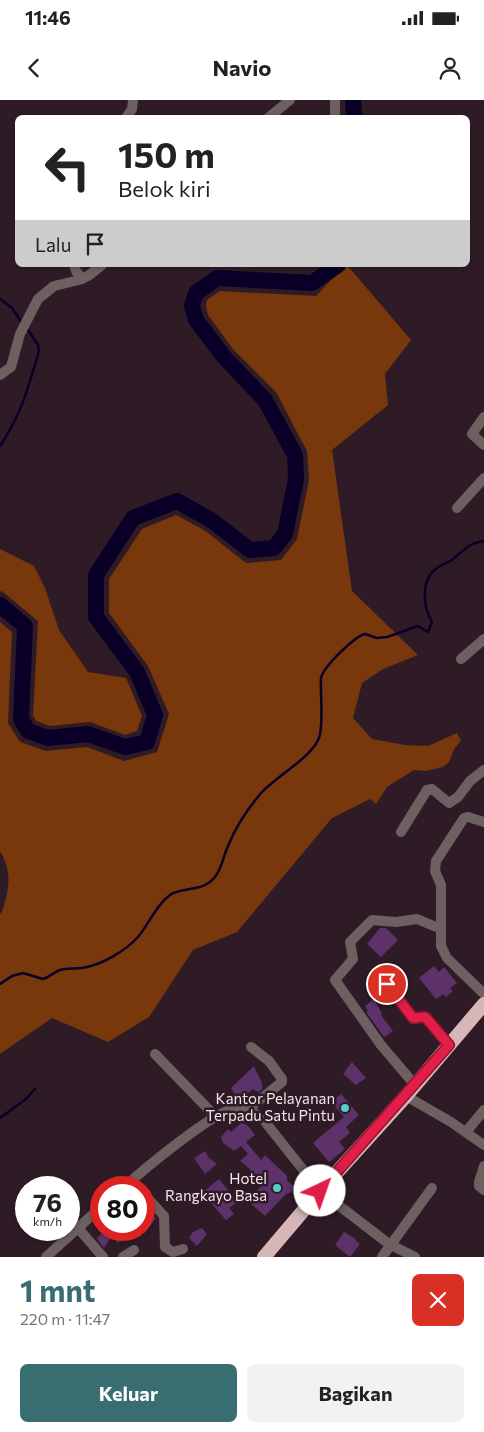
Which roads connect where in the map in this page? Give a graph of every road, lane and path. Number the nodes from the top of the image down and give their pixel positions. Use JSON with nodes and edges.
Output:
{"nodes":[{"id":1,"x":133,"y":100,"type":"edge"},
{"id":2,"x":290,"y":100,"type":"edge"},
{"id":3,"x":335,"y":100,"type":"edge"},
{"id":4,"x":128,"y":115,"type":"edge"},
{"id":5,"x":272,"y":115,"type":"edge"},
{"id":6,"x":335,"y":115,"type":"edge"},
{"id":7,"x":75,"y":267,"type":"edge"},
{"id":8,"x":99,"y":267,"type":"edge"},
{"id":9,"x":82,"y":279,"type":"junction"},
{"id":10,"x":0,"y":375,"type":"edge"},
{"id":11,"x":484,"y":417,"type":"edge"},
{"id":12,"x":484,"y":445,"type":"edge"},
{"id":13,"x":484,"y":478,"type":"edge"},
{"id":14,"x":457,"y":508,"type":"dead end"},
{"id":15,"x":484,"y":639,"type":"edge"},
{"id":16,"x":461,"y":659,"type":"dead end"},
{"id":17,"x":484,"y":770,"type":"edge"},
{"id":18,"x":484,"y":822,"type":"edge"},
{"id":19,"x":401,"y":832,"type":"dead end"},
{"id":20,"x":441,"y":929,"type":"junction"},
{"id":21,"x":387,"y":984,"type":"dead end"},
{"id":22,"x":484,"y":994,"type":"edge"},
{"id":23,"x":484,"y":1004,"type":"edge"},
{"id":24,"x":449,"y":1045,"type":"junction"},
{"id":25,"x":251,"y":1047,"type":"dead end"},
{"id":26,"x":155,"y":1054,"type":"dead end"},
{"id":27,"x":415,"y":1085,"type":"junction"},
{"id":28,"x":406,"y":1096,"type":"junction"},
{"id":29,"x":246,"y":1110,"type":"junction"},
{"id":30,"x":484,"y":1110,"type":"edge"},
{"id":31,"x":215,"y":1116,"type":"junction"},
{"id":32,"x":466,"y":1132,"type":"junction"},
{"id":33,"x":484,"y":1144,"type":"edge"},
{"id":34,"x":484,"y":1166,"type":"edge"},
{"id":35,"x":142,"y":1176,"type":"edge"},
{"id":36,"x":432,"y":1188,"type":"dead end"},
{"id":37,"x":484,"y":1190,"type":"edge"},
{"id":38,"x":320,"y":1191,"type":"junction"},
{"id":39,"x":155,"y":1206,"type":"edge"},
{"id":40,"x":90,"y":1217,"type":"edge"},
{"id":41,"x":80,"y":1226,"type":"edge"},
{"id":42,"x":80,"y":1230,"type":"edge"},
{"id":43,"x":64,"y":1241,"type":"edge"},
{"id":44,"x":389,"y":1244,"type":"junction"},
{"id":45,"x":183,"y":1249,"type":"dead end"},
{"id":46,"x":134,"y":1250,"type":"dead end"},
{"id":47,"x":46,"y":1257,"type":"edge"},
{"id":48,"x":103,"y":1257,"type":"edge"},
{"id":49,"x":123,"y":1257,"type":"edge"},
{"id":50,"x":264,"y":1257,"type":"edge"},
{"id":51,"x":382,"y":1257,"type":"edge"},
{"id":52,"x":415,"y":1257,"type":"edge"}],
"edges":[{"from":1,"to":4,"type":"street"},
{"from":2,"to":5,"type":"street"},
{"from":3,"to":6,"type":"street"},
{"from":7,"to":9,"type":"street"},
{"from":8,"to":9,"type":"street"},
{"from":9,"to":10,"type":"street"},
{"from":11,"to":12,"type":"street"},
{"from":13,"to":14,"type":"street"},
{"from":15,"to":16,"type":"street"},
{"from":17,"to":19,"type":"street"},
{"from":18,"to":20,"type":"street"},
{"from":20,"to":22,"type":"street"},
{"from":20,"to":27,"type":"street"},
{"from":21,"to":24,"type":"street"},
{"from":23,"to":24,"type":"highway"},
{"from":24,"to":27,"type":"highway"},
{"from":25,"to":29,"type":"street"},
{"from":26,"to":31,"type":"street"},
{"from":27,"to":28,"type":"highway"},
{"from":28,"to":32,"type":"street"},
{"from":28,"to":38,"type":"highway"},
{"from":29,"to":31,"type":"street"},
{"from":29,"to":38,"type":"street"},
{"from":30,"to":32,"type":"street"},
{"from":31,"to":35,"type":"street"},
{"from":32,"to":33,"type":"street"},
{"from":34,"to":37,"type":"street"},
{"from":36,"to":44,"type":"street"},
{"from":38,"to":44,"type":"street"},
{"from":38,"to":50,"type":"highway"},
{"from":39,"to":45,"type":"street"},
{"from":40,"to":41,"type":"street"},
{"from":42,"to":48,"type":"street"},
{"from":43,"to":47,"type":"street"},
{"from":44,"to":51,"type":"street"},
{"from":44,"to":52,"type":"street"},
{"from":46,"to":49,"type":"street"}]}
